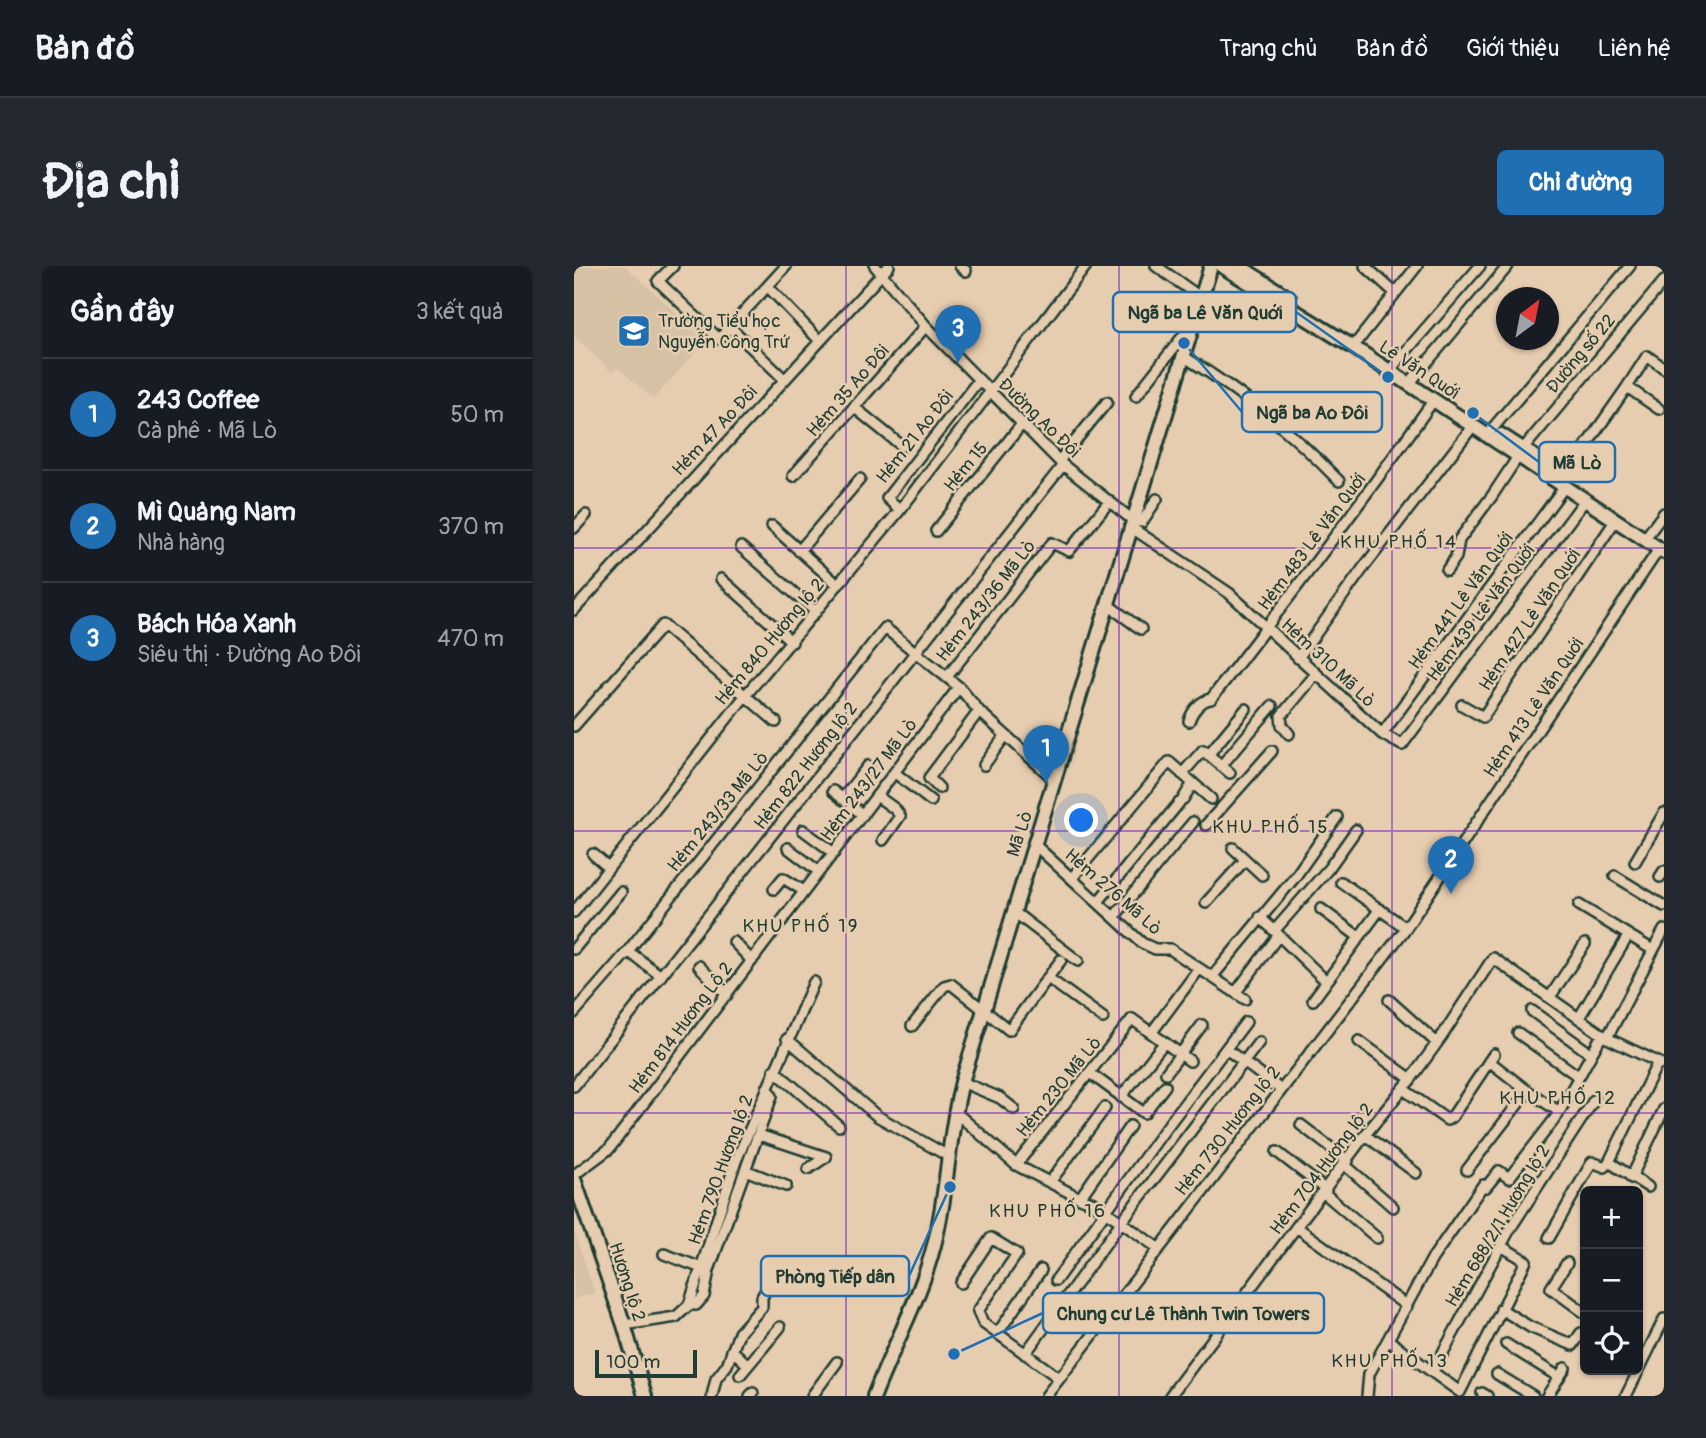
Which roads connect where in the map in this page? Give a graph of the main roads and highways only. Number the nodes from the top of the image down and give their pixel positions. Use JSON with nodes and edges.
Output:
{"nodes":[{"id":1,"x":1211,"y":266,"type":"edge"},
{"id":2,"x":1222,"y":266,"type":"edge"},
{"id":3,"x":1239,"y":266,"type":"edge"},
{"id":4,"x":1355,"y":344,"type":"junction"},
{"id":5,"x":1520,"y":452,"type":"junction"},
{"id":6,"x":1565,"y":482,"type":"junction"},
{"id":7,"x":1604,"y":508,"type":"junction"},
{"id":8,"x":1662,"y":548,"type":"edge"},
{"id":9,"x":574,"y":1177,"type":"edge"},
{"id":10,"x":645,"y":1396,"type":"edge"},
{"id":11,"x":874,"y":1396,"type":"edge"}],
"edges":[{"from":1,"to":11,"type":"main road","name":"Mã Lò"},
{"from":2,"to":4,"type":"main road","name":"Lê Văn Quới"},
{"from":3,"to":4,"type":"main road","name":"Lê Văn Quới"},
{"from":4,"to":5,"type":"main road","name":"Lê Văn Quới"},
{"from":4,"to":5,"type":"main road","name":"Lê Văn Quới"},
{"from":5,"to":6,"type":"main road","name":"Lê Văn Quới"},
{"from":6,"to":7,"type":"main road","name":"Lê Văn Quới"},
{"from":6,"to":7,"type":"main road","name":"Lê Văn Quới"},
{"from":7,"to":8,"type":"main road","name":"Lê Văn Quới"},
{"from":7,"to":8,"type":"main road","name":"Lê Văn Quới"},
{"from":9,"to":10,"type":"main road","name":"Hương lộ 2"}]}
